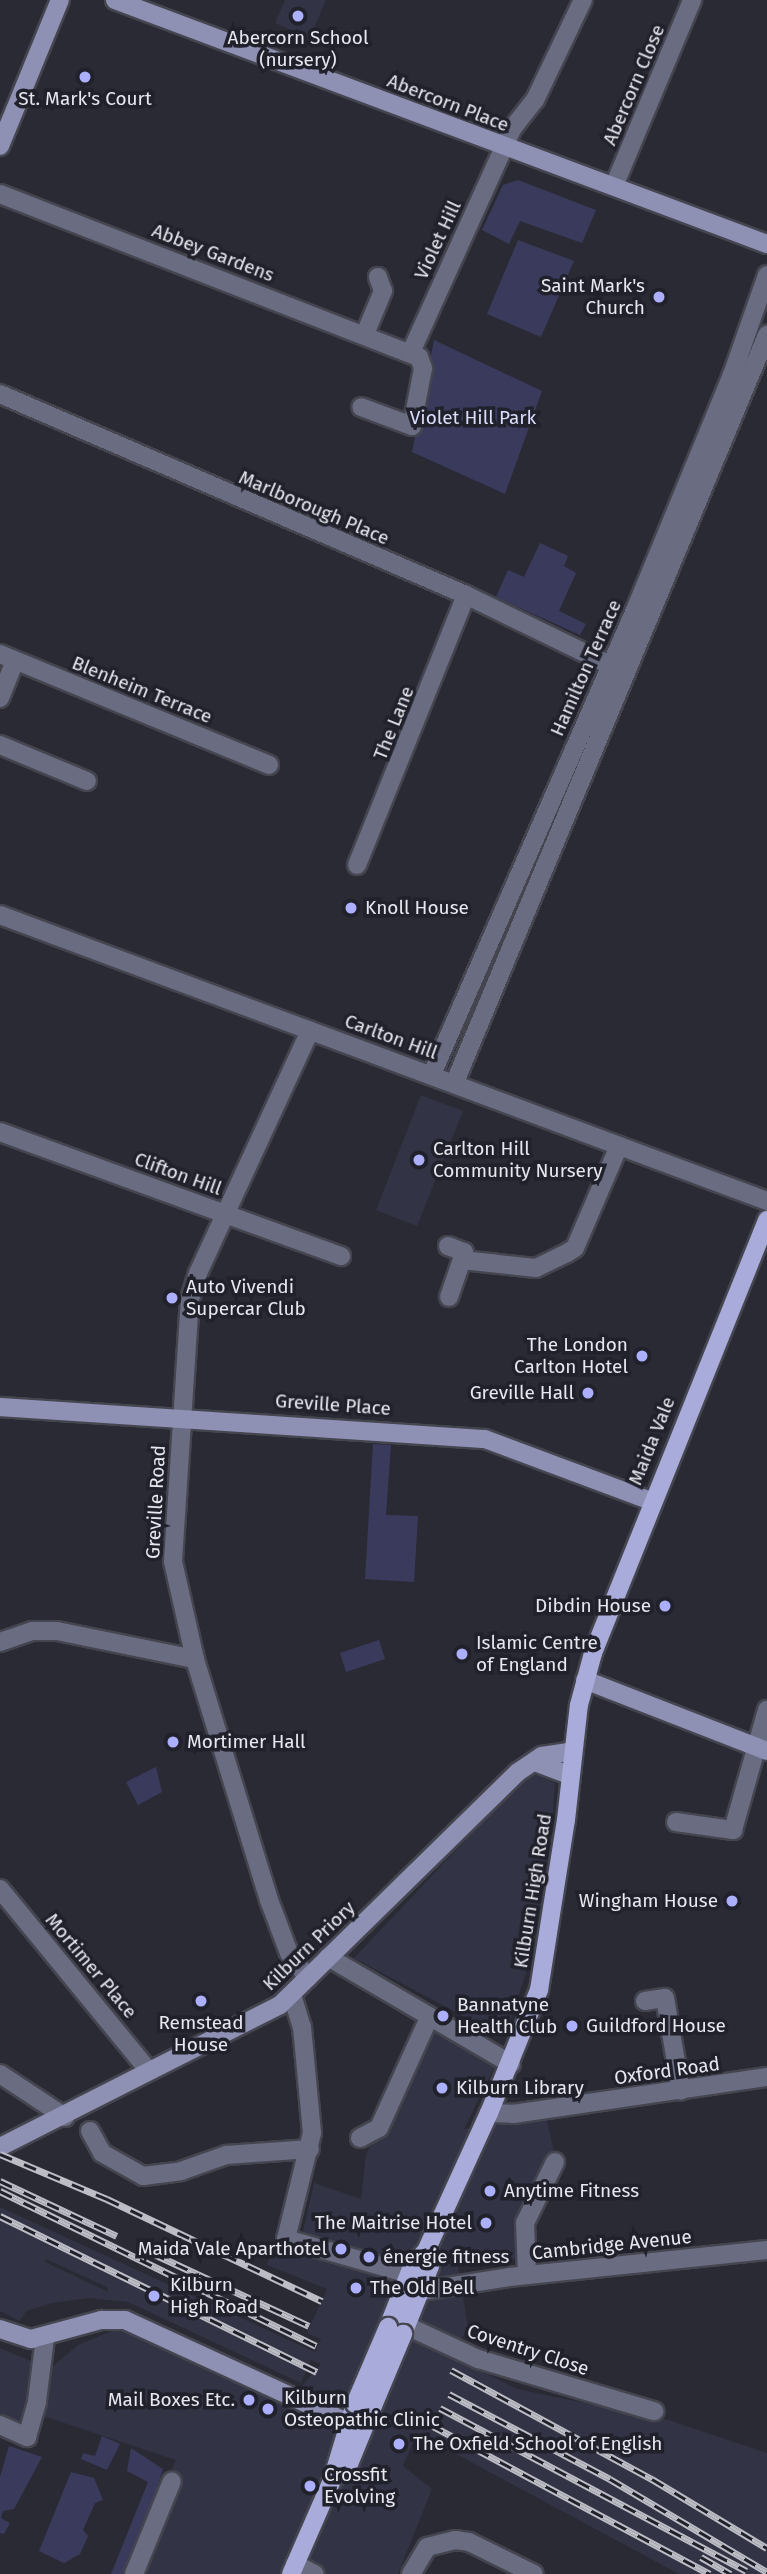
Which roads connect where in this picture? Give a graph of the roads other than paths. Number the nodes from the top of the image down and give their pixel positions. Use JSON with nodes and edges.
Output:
{"nodes":[{"id":1,"x":60,"y":0,"type":"edge"},
{"id":2,"x":115,"y":0,"type":"edge"},
{"id":3,"x":583,"y":0,"type":"edge"},
{"id":4,"x":692,"y":0,"type":"edge"},
{"id":5,"x":4,"y":126,"type":"edge"},
{"id":6,"x":0,"y":146,"type":"edge"},
{"id":7,"x":504,"y":146,"type":"junction"},
{"id":8,"x":614,"y":186,"type":"junction"},
{"id":9,"x":0,"y":194,"type":"edge"},
{"id":10,"x":767,"y":244,"type":"edge"},
{"id":11,"x":767,"y":275,"type":"edge"},
{"id":12,"x":378,"y":277,"type":"dead end"},
{"id":13,"x":365,"y":334,"type":"junction"},
{"id":14,"x":767,"y":335,"type":"edge"},
{"id":15,"x":411,"y":352,"type":"junction"},
{"id":16,"x":0,"y":394,"type":"edge"},
{"id":17,"x":361,"y":407,"type":"dead end"},
{"id":18,"x":466,"y":595,"type":"junction"},
{"id":19,"x":8,"y":657,"type":"edge"},
{"id":20,"x":617,"y":669,"type":"junction"},
{"id":21,"x":0,"y":698,"type":"edge"},
{"id":22,"x":0,"y":745,"type":"edge"},
{"id":23,"x":269,"y":765,"type":"dead end"},
{"id":24,"x":87,"y":781,"type":"dead end"},
{"id":25,"x":357,"y":865,"type":"dead end"},
{"id":26,"x":0,"y":915,"type":"edge"},
{"id":27,"x":310,"y":1031,"type":"junction"},
{"id":28,"x":432,"y":1074,"type":"junction"},
{"id":29,"x":455,"y":1082,"type":"junction"},
{"id":30,"x":0,"y":1132,"type":"edge"},
{"id":31,"x":619,"y":1146,"type":"junction"},
{"id":32,"x":767,"y":1201,"type":"edge"},
{"id":33,"x":225,"y":1214,"type":"junction"},
{"id":34,"x":767,"y":1220,"type":"edge"},
{"id":35,"x":448,"y":1246,"type":"dead end"},
{"id":36,"x":341,"y":1256,"type":"dead end"},
{"id":37,"x":462,"y":1260,"type":"junction"},
{"id":38,"x":449,"y":1297,"type":"dead end"},
{"id":39,"x":0,"y":1408,"type":"edge"},
{"id":40,"x":182,"y":1417,"type":"junction"},
{"id":41,"x":651,"y":1501,"type":"junction"},
{"id":42,"x":0,"y":1642,"type":"edge"},
{"id":43,"x":195,"y":1660,"type":"junction"},
{"id":44,"x":585,"y":1680,"type":"junction"},
{"id":45,"x":767,"y":1710,"type":"edge"},
{"id":46,"x":760,"y":1748,"type":"edge"},
{"id":47,"x":572,"y":1751,"type":"junction"},
{"id":48,"x":535,"y":1762,"type":"junction"},
{"id":49,"x":569,"y":1776,"type":"junction"},
{"id":50,"x":676,"y":1822,"type":"dead end"},
{"id":51,"x":0,"y":1889,"type":"edge"},
{"id":52,"x":328,"y":1957,"type":"junction"},
{"id":53,"x":308,"y":1978,"type":"junction"},
{"id":54,"x":292,"y":1995,"type":"junction"},
{"id":55,"x":645,"y":2001,"type":"dead end"},
{"id":56,"x":429,"y":2018,"type":"junction"},
{"id":57,"x":511,"y":2064,"type":"junction"},
{"id":58,"x":148,"y":2070,"type":"junction"},
{"id":59,"x":0,"y":2074,"type":"edge"},
{"id":60,"x":767,"y":2077,"type":"edge"},
{"id":61,"x":681,"y":2091,"type":"junction"},
{"id":62,"x":489,"y":2113,"type":"junction"},
{"id":63,"x":65,"y":2116,"type":"junction"},
{"id":64,"x":90,"y":2131,"type":"dead end"},
{"id":65,"x":360,"y":2138,"type":"dead end"},
{"id":66,"x":0,"y":2147,"type":"edge"},
{"id":67,"x":310,"y":2149,"type":"junction"},
{"id":68,"x":555,"y":2162,"type":"dead end"},
{"id":69,"x":767,"y":2250,"type":"edge"},
{"id":70,"x":425,"y":2253,"type":"junction"},
{"id":71,"x":409,"y":2273,"type":"junction"},
{"id":72,"x":527,"y":2275,"type":"junction"},
{"id":73,"x":421,"y":2291,"type":"junction"},
{"id":74,"x":397,"y":2322,"type":"junction"},
{"id":75,"x":0,"y":2329,"type":"edge"},
{"id":76,"x":45,"y":2338,"type":"junction"},
{"id":77,"x":362,"y":2409,"type":"junction"},
{"id":78,"x":654,"y":2411,"type":"dead end"},
{"id":79,"x":347,"y":2422,"type":"junction"},
{"id":80,"x":0,"y":2425,"type":"edge"},
{"id":81,"x":332,"y":2480,"type":"junction"},
{"id":82,"x":172,"y":2481,"type":"dead end"},
{"id":83,"x":293,"y":2569,"type":"edge"},
{"id":84,"x":134,"y":2574,"type":"edge"},
{"id":85,"x":315,"y":2574,"type":"edge"},
{"id":86,"x":411,"y":2574,"type":"edge"},
{"id":87,"x":534,"y":2574,"type":"edge"}],
"edges":[{"from":1,"to":5,"type":"street"},
{"from":2,"to":7,"type":"street","name":"Abercorn Place"},
{"from":3,"to":7,"type":"street","name":"Violet Hill"},
{"from":4,"to":8,"type":"street","name":"Abercorn Close"},
{"from":5,"to":6,"type":"street"},
{"from":7,"to":8,"type":"street","name":"Abercorn Place"},
{"from":7,"to":15,"type":"street","name":"Violet Hill"},
{"from":8,"to":10,"type":"street","name":"Abercorn Place"},
{"from":9,"to":13,"type":"street","name":"Abbey Gardens"},
{"from":11,"to":20,"type":"street","name":"Hamilton Terrace"},
{"from":12,"to":13,"type":"street"},
{"from":13,"to":15,"type":"street","name":"Abbey Gardens"},
{"from":14,"to":20,"type":"street","name":"Hamilton Terrace"},
{"from":15,"to":17,"type":"street"},
{"from":16,"to":18,"type":"street","name":"Marlborough Place"},
{"from":18,"to":20,"type":"street","name":"Marlborough Place"},
{"from":18,"to":25,"type":"street","name":"The Lane"},
{"from":19,"to":21,"type":"street"},
{"from":19,"to":23,"type":"street","name":"Blenheim Terrace"},
{"from":20,"to":28,"type":"street","name":"Hamilton Terrace"},
{"from":20,"to":29,"type":"street","name":"Hamilton Terrace"},
{"from":22,"to":24,"type":"street"},
{"from":26,"to":27,"type":"street","name":"Carlton Hill"},
{"from":27,"to":28,"type":"street","name":"Carlton Hill"},
{"from":27,"to":33,"type":"street","name":"Greville Road"},
{"from":28,"to":29,"type":"street","name":"Carlton Hill"},
{"from":29,"to":31,"type":"street","name":"Carlton Hill"},
{"from":30,"to":33,"type":"street","name":"Clifton Hill"},
{"from":31,"to":32,"type":"street","name":"Carlton Hill"},
{"from":31,"to":37,"type":"street"},
{"from":33,"to":36,"type":"street","name":"Clifton Hill"},
{"from":33,"to":40,"type":"street","name":"Greville Road"},
{"from":34,"to":41,"type":"main road","name":"Maida Vale"},
{"from":35,"to":37,"type":"street"},
{"from":37,"to":38,"type":"street"},
{"from":39,"to":40,"type":"street","name":"Greville Place"},
{"from":40,"to":41,"type":"street","name":"Greville Place"},
{"from":40,"to":43,"type":"street","name":"Greville Road"},
{"from":41,"to":44,"type":"main road","name":"Maida Vale"},
{"from":42,"to":43,"type":"street"},
{"from":43,"to":53,"type":"street","name":"Greville Road"},
{"from":44,"to":46,"type":"street"},
{"from":44,"to":47,"type":"main road","name":"Kilburn High Road"},
{"from":45,"to":46,"type":"street"},
{"from":46,"to":50,"type":"street"},
{"from":47,"to":48,"type":"street","name":"Kilburn Priory"},
{"from":47,"to":49,"type":"main road","name":"Kilburn High Road"},
{"from":48,"to":49,"type":"street"},
{"from":48,"to":52,"type":"street","name":"Kilburn Priory"},
{"from":49,"to":57,"type":"main road","name":"Kilburn High Road"},
{"from":51,"to":58,"type":"street","name":"Mortimer Place"},
{"from":52,"to":53,"type":"street","name":"Kilburn Priory"},
{"from":52,"to":56,"type":"street"},
{"from":53,"to":54,"type":"street","name":"Kilburn Priory"},
{"from":54,"to":58,"type":"street","name":"Kilburn Priory"},
{"from":54,"to":67,"type":"street"},
{"from":55,"to":61,"type":"street"},
{"from":56,"to":57,"type":"street"},
{"from":56,"to":65,"type":"street"},
{"from":57,"to":62,"type":"main road","name":"Kilburn High Road"},
{"from":58,"to":63,"type":"street","name":"Kilburn Priory"},
{"from":59,"to":63,"type":"street"},
{"from":60,"to":61,"type":"street","name":"Oxford Road"},
{"from":61,"to":62,"type":"street","name":"Oxford Road"},
{"from":62,"to":70,"type":"main road","name":"Kilburn High Road"},
{"from":63,"to":66,"type":"street","name":"Kilburn Priory"},
{"from":64,"to":67,"type":"street"},
{"from":67,"to":71,"type":"street"},
{"from":68,"to":72,"type":"street"},
{"from":69,"to":72,"type":"street","name":"Cambridge Avenue"},
{"from":70,"to":71,"type":"main road","name":"Kilburn High Road"},
{"from":70,"to":73,"type":"main road","name":"Kilburn High Road"},
{"from":71,"to":74,"type":"main road","name":"Kilburn High Road"},
{"from":72,"to":73,"type":"street","name":"Cambridge Avenue"},
{"from":73,"to":74,"type":"main road"},
{"from":74,"to":77,"type":"main road","name":"Kilburn High Road","bridge":true},
{"from":74,"to":78,"type":"street","name":"Coventry Close"},
{"from":75,"to":76,"type":"street"},
{"from":76,"to":79,"type":"street"},
{"from":76,"to":80,"type":"street"},
{"from":77,"to":79,"type":"main road"},
{"from":77,"to":81,"type":"main road","name":"Kilburn High Road"},
{"from":79,"to":81,"type":"main road","name":"Kilburn High Road"},
{"from":81,"to":83,"type":"main road","name":"Kilburn High Road"},
{"from":82,"to":84,"type":"street"},
{"from":83,"to":85,"type":"street"},
{"from":86,"to":87,"type":"street"}]}
